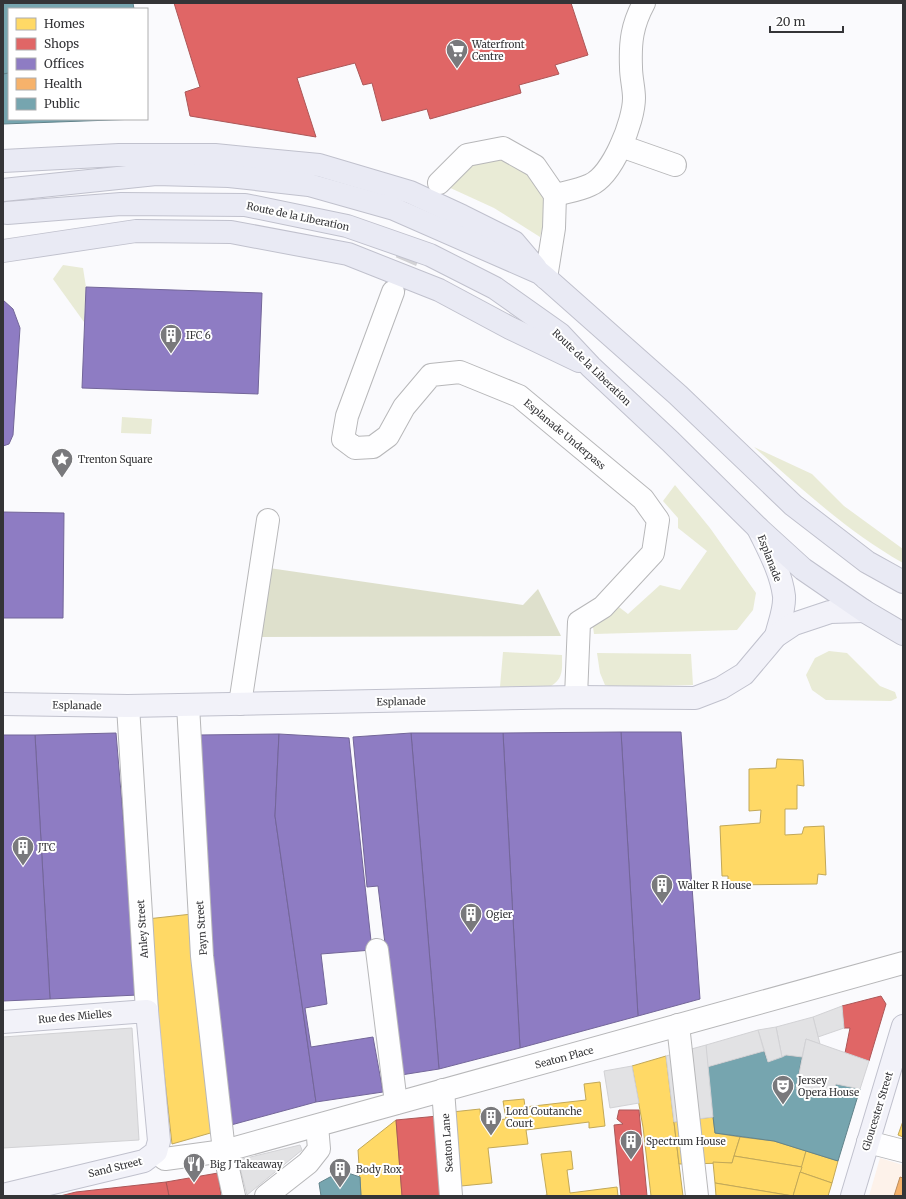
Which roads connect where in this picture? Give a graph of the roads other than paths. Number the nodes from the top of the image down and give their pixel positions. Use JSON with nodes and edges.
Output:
{"nodes":[{"id":1,"x":644,"y":3,"type":"edge"},
{"id":2,"x":621,"y":146,"type":"junction"},
{"id":3,"x":3,"y":161,"type":"edge"},
{"id":4,"x":675,"y":165,"type":"dead end"},
{"id":5,"x":440,"y":183,"type":"tunnel mouth"},
{"id":6,"x":3,"y":190,"type":"edge"},
{"id":7,"x":555,"y":196,"type":"junction"},
{"id":8,"x":8,"y":214,"type":"dead end"},
{"id":9,"x":3,"y":251,"type":"edge"},
{"id":10,"x":543,"y":275,"type":"junction"},
{"id":11,"x":393,"y":292,"type":"tunnel mouth"},
{"id":12,"x":590,"y":367,"type":"junction"},
{"id":13,"x":268,"y":520,"type":"dead end"},
{"id":14,"x":758,"y":528,"type":"junction"},
{"id":15,"x":903,"y":582,"type":"edge"},
{"id":16,"x":864,"y":611,"type":"junction"},
{"id":17,"x":903,"y":634,"type":"edge"},
{"id":18,"x":776,"y":636,"type":"junction"},
{"id":19,"x":576,"y":697,"type":"junction"},
{"id":20,"x":3,"y":704,"type":"edge"},
{"id":21,"x":240,"y":704,"type":"junction"},
{"id":22,"x":188,"y":705,"type":"junction"},
{"id":23,"x":128,"y":706,"type":"junction"},
{"id":24,"x":376,"y":950,"type":"dead end"},
{"id":25,"x":903,"y":963,"type":"edge"},
{"id":26,"x":147,"y":1011,"type":"junction"},
{"id":27,"x":3,"y":1022,"type":"edge"},
{"id":28,"x":678,"y":1025,"type":"junction"},
{"id":29,"x":903,"y":1026,"type":"edge"},
{"id":30,"x":443,"y":1090,"type":"junction"},
{"id":31,"x":396,"y":1103,"type":"junction"},
{"id":32,"x":318,"y":1126,"type":"junction"},
{"id":33,"x":868,"y":1142,"type":"junction"},
{"id":34,"x":224,"y":1151,"type":"junction"},
{"id":35,"x":903,"y":1151,"type":"edge"},
{"id":36,"x":156,"y":1152,"type":"junction"},
{"id":37,"x":3,"y":1195,"type":"edge"},
{"id":38,"x":234,"y":1196,"type":"edge"},
{"id":39,"x":266,"y":1196,"type":"edge"},
{"id":40,"x":451,"y":1196,"type":"edge"},
{"id":41,"x":697,"y":1196,"type":"edge"},
{"id":42,"x":852,"y":1196,"type":"edge"}],
"edges":[{"from":1,"to":2,"type":"street"},
{"from":2,"to":4,"type":"street"},
{"from":2,"to":7,"type":"street"},
{"from":3,"to":10,"type":"highway"},
{"from":5,"to":7,"type":"street"},
{"from":6,"to":10,"type":"highway"},
{"from":7,"to":10,"type":"street"},
{"from":8,"to":12,"type":"highway","name":"Route de la Liberation"},
{"from":9,"to":12,"type":"highway"},
{"from":10,"to":15,"type":"highway"},
{"from":11,"to":19,"type":"street","name":"Esplanade Underpass"},
{"from":12,"to":14,"type":"highway","name":"Route de la Liberation"},
{"from":13,"to":21,"type":"street"},
{"from":14,"to":16,"type":"highway","name":"Route de la Liberation"},
{"from":14,"to":18,"type":"main road","name":"Esplanade"},
{"from":16,"to":17,"type":"highway","name":"Route de la Liberation"},
{"from":16,"to":18,"type":"main road","name":"Esplanade"},
{"from":18,"to":19,"type":"main road","name":"Esplanade"},
{"from":19,"to":21,"type":"main road","name":"Esplanade"},
{"from":20,"to":23,"type":"main road","name":"Esplanade"},
{"from":21,"to":22,"type":"main road","name":"Esplanade"},
{"from":22,"to":23,"type":"main road","name":"Esplanade"},
{"from":22,"to":34,"type":"street","name":"Payn Street"},
{"from":23,"to":26,"type":"street","name":"Anley Street"},
{"from":24,"to":31,"type":"street"},
{"from":25,"to":28,"type":"street","name":"Seaton Place"},
{"from":26,"to":27,"type":"main road","name":"Rue des Mielles"},
{"from":26,"to":36,"type":"main road","name":"Anley Street"},
{"from":28,"to":30,"type":"street","name":"Seaton Place"},
{"from":28,"to":41,"type":"street"},
{"from":29,"to":33,"type":"main road","name":"Gloucester Street"},
{"from":30,"to":31,"type":"street","name":"Seaton Place"},
{"from":30,"to":40,"type":"street","name":"Seaton Lane"},
{"from":31,"to":32,"type":"street","name":"Seaton Place"},
{"from":32,"to":34,"type":"street","name":"Seaton Place"},
{"from":32,"to":39,"type":"street"},
{"from":33,"to":35,"type":"street"},
{"from":33,"to":42,"type":"main road","name":"Gloucester Street"},
{"from":34,"to":36,"type":"street"},
{"from":34,"to":38,"type":"street","name":"Payn Street"},
{"from":36,"to":37,"type":"main road","name":"Sand Street"}]}
